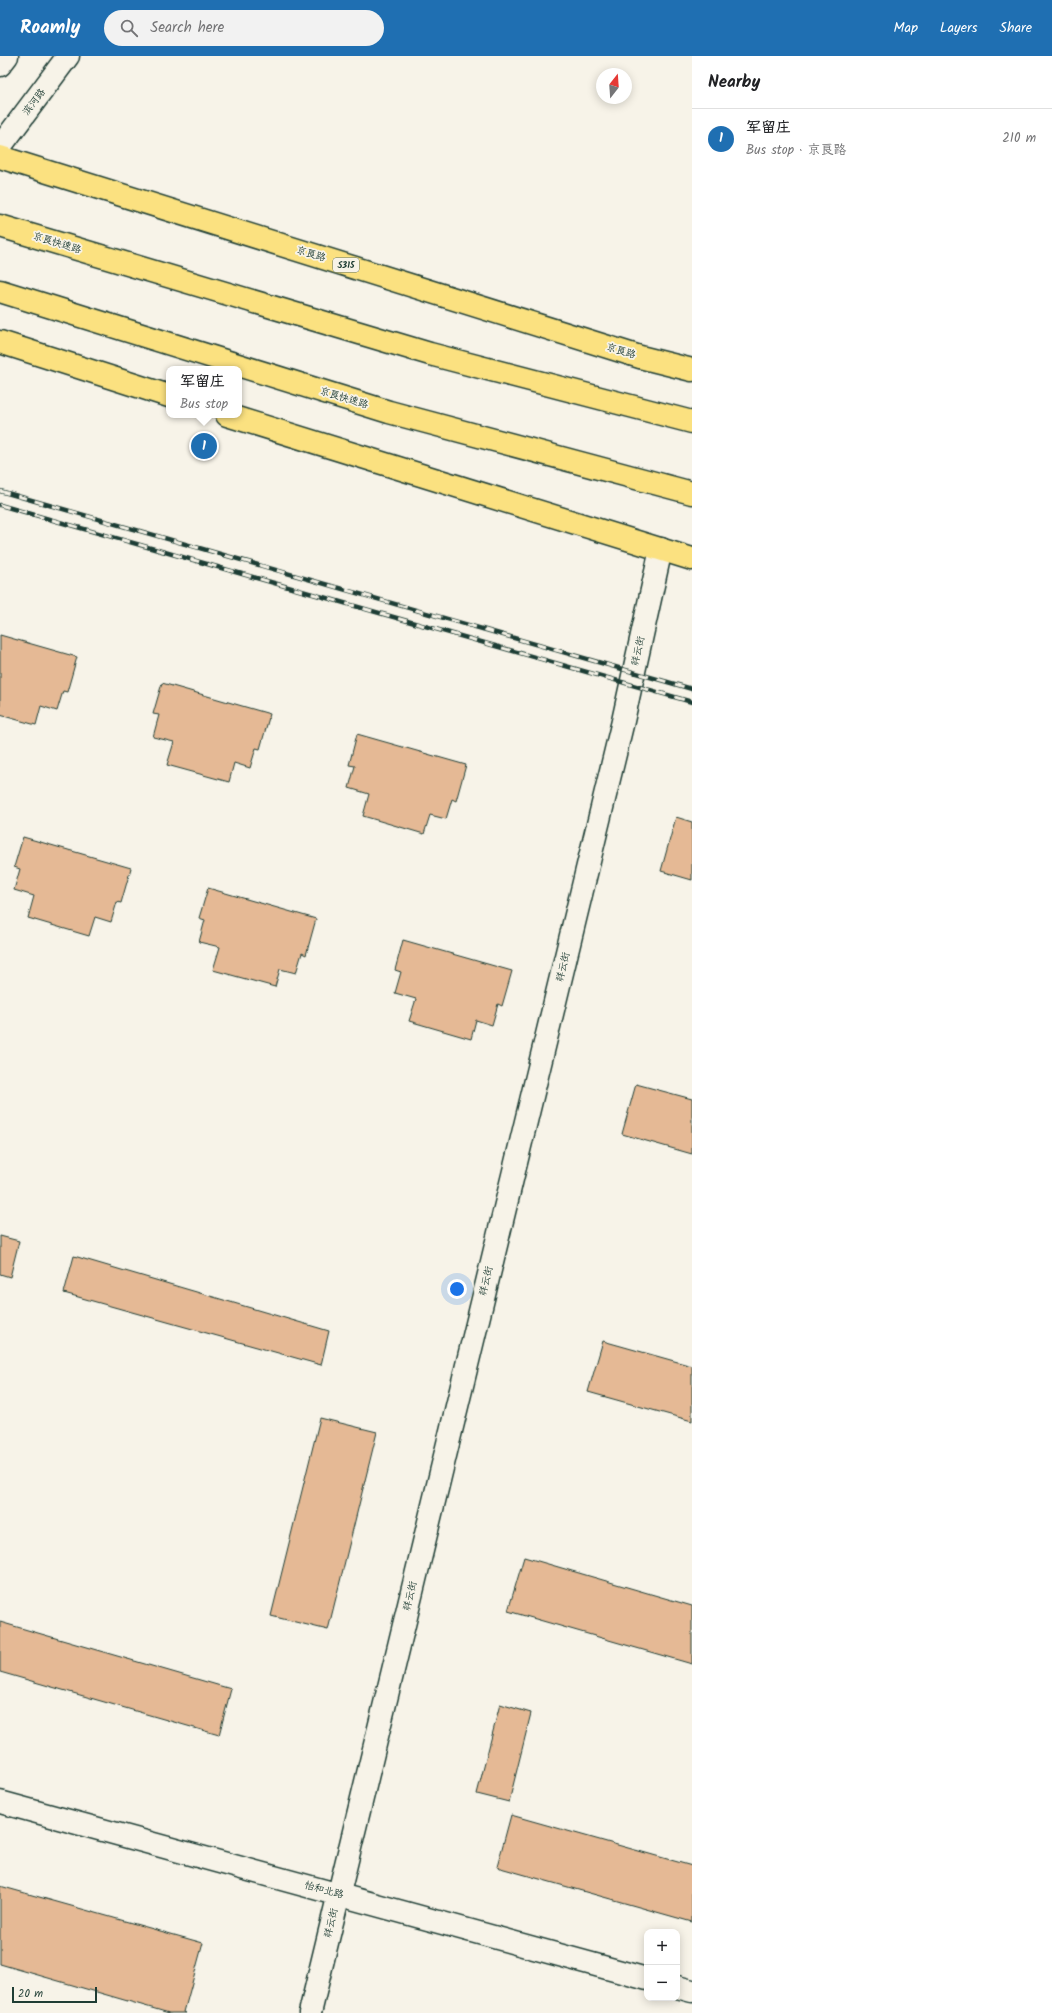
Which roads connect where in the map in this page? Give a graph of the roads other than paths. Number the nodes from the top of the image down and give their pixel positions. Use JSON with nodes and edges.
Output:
{"nodes":[{"id":1,"x":7,"y":56,"type":"edge"},
{"id":2,"x":68,"y":56,"type":"edge"},
{"id":3,"x":0,"y":66,"type":"edge"},
{"id":4,"x":0,"y":147,"type":"edge"},
{"id":5,"x":0,"y":157,"type":"edge"},
{"id":6,"x":0,"y":226,"type":"edge"},
{"id":7,"x":0,"y":291,"type":"edge"},
{"id":8,"x":0,"y":342,"type":"edge"},
{"id":9,"x":241,"y":366,"type":"edge"},
{"id":10,"x":242,"y":366,"type":"edge"},
{"id":11,"x":692,"y":370,"type":"edge"},
{"id":12,"x":166,"y":395,"type":"edge"},
{"id":13,"x":237,"y":418,"type":"edge"},
{"id":14,"x":692,"y":422,"type":"edge"},
{"id":15,"x":692,"y":493,"type":"edge"},
{"id":16,"x":661,"y":549,"type":"junction"},
{"id":17,"x":692,"y":559,"type":"edge"},
{"id":18,"x":0,"y":1802,"type":"edge"},
{"id":19,"x":338,"y":1894,"type":"junction"},
{"id":20,"x":644,"y":1978,"type":"edge"},
{"id":21,"x":680,"y":1988,"type":"edge"},
{"id":22,"x":692,"y":1992,"type":"edge"},
{"id":23,"x":310,"y":2013,"type":"edge"}],
"edges":[{"from":1,"to":3,"type":"street"},
{"from":2,"to":4,"type":"street","name":"滨河路"},
{"from":5,"to":11,"type":"main road","name":"京良路","number":"S315"},
{"from":6,"to":14,"type":"main road","name":"京良快速路"},
{"from":7,"to":9,"type":"main road","name":"京良快速路"},
{"from":8,"to":12,"type":"main road"},
{"from":10,"to":15,"type":"main road","name":"京良快速路"},
{"from":13,"to":16,"type":"main road"},
{"from":16,"to":17,"type":"main road"},
{"from":16,"to":19,"type":"street","name":"祥云街"},
{"from":18,"to":19,"type":"street","name":"怡和北路"},
{"from":19,"to":20,"type":"street","name":"怡和北路"},
{"from":19,"to":23,"type":"street","name":"祥云街"},
{"from":21,"to":22,"type":"street"}]}
